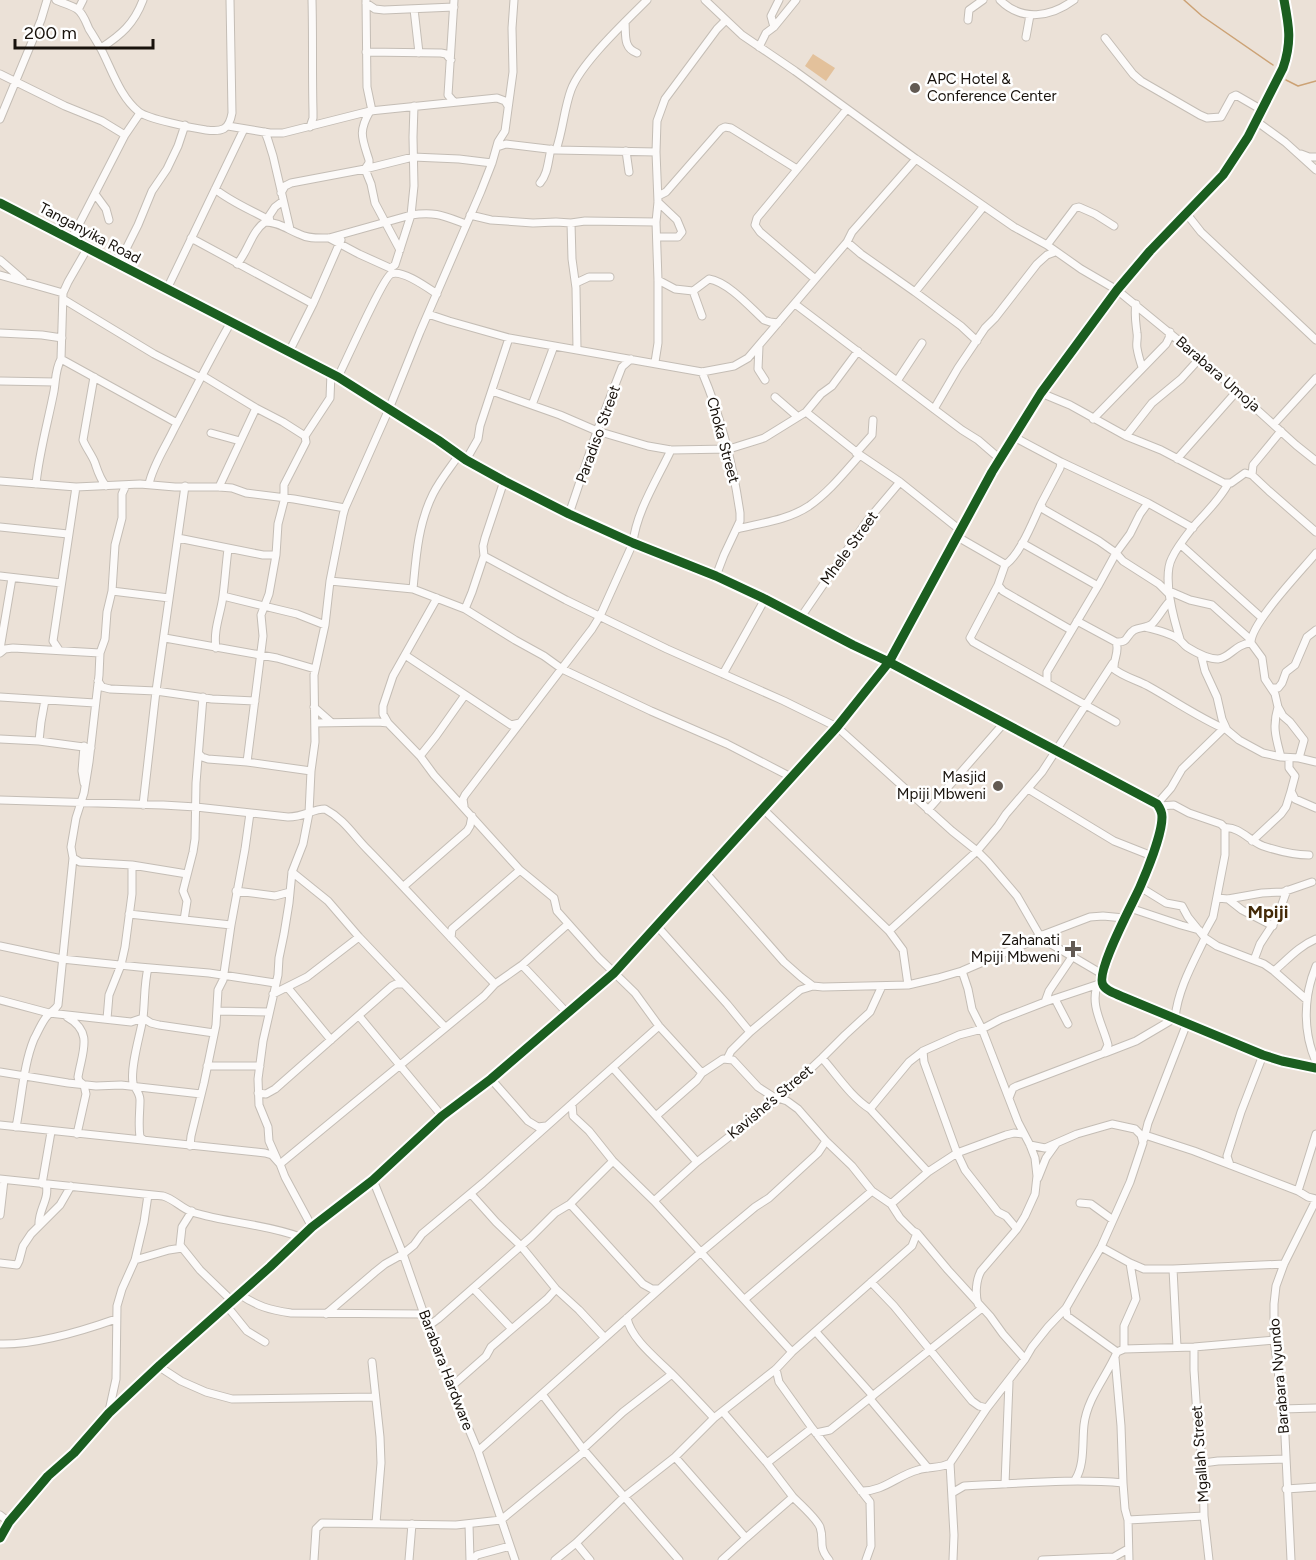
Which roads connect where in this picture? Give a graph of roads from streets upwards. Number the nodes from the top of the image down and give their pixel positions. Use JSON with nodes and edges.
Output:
{"nodes":[{"id":1,"x":47,"y":0,"type":"edge"},
{"id":2,"x":56,"y":0,"type":"edge"},
{"id":3,"x":83,"y":0,"type":"edge"},
{"id":4,"x":143,"y":0,"type":"edge"},
{"id":5,"x":230,"y":0,"type":"edge"},
{"id":6,"x":312,"y":0,"type":"edge"},
{"id":7,"x":514,"y":0,"type":"edge"},
{"id":8,"x":647,"y":0,"type":"edge"},
{"id":9,"x":705,"y":0,"type":"edge"},
{"id":10,"x":779,"y":0,"type":"edge"},
{"id":11,"x":796,"y":0,"type":"edge"},
{"id":12,"x":983,"y":0,"type":"edge"},
{"id":13,"x":1000,"y":0,"type":"edge"},
{"id":14,"x":1074,"y":0,"type":"edge"},
{"id":15,"x":1284,"y":0,"type":"edge"},
{"id":16,"x":366,"y":2,"type":"edge"},
{"id":17,"x":454,"y":4,"type":"edge"},
{"id":18,"x":414,"y":9,"type":"junction"},
{"id":19,"x":78,"y":10,"type":"junction"},
{"id":20,"x":1030,"y":15,"type":"junction"},
{"id":21,"x":968,"y":20,"type":"dead end"},
{"id":22,"x":725,"y":21,"type":"junction"},
{"id":23,"x":625,"y":22,"type":"junction"},
{"id":24,"x":774,"y":27,"type":"junction"},
{"id":25,"x":1026,"y":37,"type":"dead end"},
{"id":26,"x":1105,"y":38,"type":"dead end"},
{"id":27,"x":759,"y":47,"type":"junction"},
{"id":28,"x":101,"y":48,"type":"junction"},
{"id":29,"x":366,"y":52,"type":"junction"},
{"id":30,"x":419,"y":53,"type":"junction"},
{"id":31,"x":637,"y":53,"type":"dead end"},
{"id":32,"x":451,"y":60,"type":"junction"},
{"id":33,"x":0,"y":74,"type":"edge"},
{"id":34,"x":16,"y":82,"type":"junction"},
{"id":35,"x":448,"y":95,"type":"junction"},
{"id":36,"x":454,"y":102,"type":"junction"},
{"id":37,"x":444,"y":103,"type":"junction"},
{"id":38,"x":414,"y":106,"type":"junction"},
{"id":39,"x":508,"y":106,"type":"junction"},
{"id":40,"x":847,"y":109,"type":"junction"},
{"id":41,"x":1262,"y":110,"type":"junction"},
{"id":42,"x":313,"y":111,"type":"junction"},
{"id":43,"x":371,"y":111,"type":"junction"},
{"id":44,"x":140,"y":113,"type":"junction"},
{"id":45,"x":0,"y":119,"type":"edge"},
{"id":46,"x":1256,"y":121,"type":"junction"},
{"id":47,"x":325,"y":123,"type":"junction"},
{"id":48,"x":184,"y":125,"type":"junction"},
{"id":49,"x":228,"y":126,"type":"junction"},
{"id":50,"x":310,"y":127,"type":"junction"},
{"id":51,"x":244,"y":129,"type":"junction"},
{"id":52,"x":264,"y":132,"type":"junction"},
{"id":53,"x":125,"y":135,"type":"junction"},
{"id":54,"x":502,"y":136,"type":"junction"},
{"id":55,"x":506,"y":144,"type":"junction"},
{"id":56,"x":497,"y":147,"type":"junction"},
{"id":57,"x":554,"y":149,"type":"junction"},
{"id":58,"x":626,"y":151,"type":"junction"},
{"id":59,"x":656,"y":152,"type":"junction"},
{"id":60,"x":1296,"y":152,"type":"junction"},
{"id":61,"x":413,"y":157,"type":"junction"},
{"id":62,"x":1316,"y":157,"type":"edge"},
{"id":63,"x":916,"y":159,"type":"junction"},
{"id":64,"x":492,"y":163,"type":"junction"},
{"id":65,"x":365,"y":169,"type":"junction"},
{"id":66,"x":797,"y":169,"type":"junction"},
{"id":67,"x":1316,"y":170,"type":"edge"},
{"id":68,"x":629,"y":171,"type":"dead end"},
{"id":69,"x":278,"y":177,"type":"junction"},
{"id":70,"x":291,"y":183,"type":"junction"},
{"id":71,"x":540,"y":183,"type":"dead end"},
{"id":72,"x":215,"y":189,"type":"junction"},
{"id":73,"x":281,"y":193,"type":"junction"},
{"id":74,"x":95,"y":194,"type":"junction"},
{"id":75,"x":658,"y":199,"type":"junction"},
{"id":76,"x":283,"y":201,"type":"junction"},
{"id":77,"x":0,"y":203,"type":"edge"},
{"id":78,"x":984,"y":206,"type":"junction"},
{"id":79,"x":1186,"y":213,"type":"junction"},
{"id":80,"x":411,"y":215,"type":"junction"},
{"id":81,"x":470,"y":215,"type":"junction"},
{"id":82,"x":110,"y":220,"type":"dead end"},
{"id":83,"x":270,"y":221,"type":"junction"},
{"id":84,"x":384,"y":222,"type":"junction"},
{"id":85,"x":656,"y":222,"type":"junction"},
{"id":86,"x":571,"y":223,"type":"junction"},
{"id":87,"x":466,"y":224,"type":"junction"},
{"id":88,"x":1114,"y":226,"type":"dead end"},
{"id":89,"x":290,"y":229,"type":"junction"},
{"id":90,"x":345,"y":233,"type":"junction"},
{"id":91,"x":657,"y":237,"type":"junction"},
{"id":92,"x":191,"y":238,"type":"junction"},
{"id":93,"x":329,"y":238,"type":"junction"},
{"id":94,"x":71,"y":240,"type":"junction"},
{"id":95,"x":847,"y":242,"type":"junction"},
{"id":96,"x":339,"y":244,"type":"junction"},
{"id":97,"x":1047,"y":245,"type":"junction"},
{"id":98,"x":87,"y":249,"type":"junction"},
{"id":99,"x":400,"y":250,"type":"junction"},
{"id":100,"x":1055,"y":252,"type":"junction"},
{"id":101,"x":0,"y":260,"type":"edge"},
{"id":102,"x":118,"y":264,"type":"junction"},
{"id":103,"x":237,"y":264,"type":"junction"},
{"id":104,"x":0,"y":275,"type":"edge"},
{"id":105,"x":610,"y":277,"type":"dead end"},
{"id":106,"x":814,"y":278,"type":"junction"},
{"id":107,"x":658,"y":280,"type":"junction"},
{"id":108,"x":25,"y":282,"type":"junction"},
{"id":109,"x":576,"y":283,"type":"junction"},
{"id":110,"x":167,"y":289,"type":"junction"},
{"id":111,"x":1118,"y":290,"type":"junction"},
{"id":112,"x":693,"y":291,"type":"junction"},
{"id":113,"x":915,"y":292,"type":"junction"},
{"id":114,"x":437,"y":294,"type":"junction"},
{"id":115,"x":63,"y":296,"type":"junction"},
{"id":116,"x":313,"y":304,"type":"junction"},
{"id":117,"x":795,"y":304,"type":"junction"},
{"id":118,"x":1136,"y":304,"type":"junction"},
{"id":119,"x":428,"y":314,"type":"junction"},
{"id":120,"x":702,"y":316,"type":"dead end"},
{"id":121,"x":231,"y":322,"type":"junction"},
{"id":122,"x":778,"y":323,"type":"junction"},
{"id":123,"x":1170,"y":332,"type":"junction"},
{"id":124,"x":0,"y":333,"type":"edge"},
{"id":125,"x":62,"y":338,"type":"junction"},
{"id":126,"x":509,"y":338,"type":"junction"},
{"id":127,"x":1316,"y":340,"type":"edge"},
{"id":128,"x":977,"y":341,"type":"junction"},
{"id":129,"x":922,"y":343,"type":"dead end"},
{"id":130,"x":759,"y":344,"type":"junction"},
{"id":131,"x":554,"y":346,"type":"junction"},
{"id":132,"x":577,"y":349,"type":"junction"},
{"id":133,"x":858,"y":351,"type":"junction"},
{"id":134,"x":289,"y":352,"type":"junction"},
{"id":135,"x":617,"y":357,"type":"junction"},
{"id":136,"x":1200,"y":357,"type":"junction"},
{"id":137,"x":61,"y":359,"type":"junction"},
{"id":138,"x":632,"y":359,"type":"junction"},
{"id":139,"x":655,"y":362,"type":"junction"},
{"id":140,"x":622,"y":367,"type":"junction"},
{"id":141,"x":1142,"y":367,"type":"junction"},
{"id":142,"x":702,"y":372,"type":"junction"},
{"id":143,"x":334,"y":375,"type":"junction"},
{"id":144,"x":94,"y":377,"type":"junction"},
{"id":145,"x":202,"y":377,"type":"junction"},
{"id":146,"x":1316,"y":378,"type":"edge"},
{"id":147,"x":765,"y":380,"type":"dead end"},
{"id":148,"x":0,"y":381,"type":"edge"},
{"id":149,"x":897,"y":381,"type":"junction"},
{"id":150,"x":55,"y":382,"type":"junction"},
{"id":151,"x":492,"y":391,"type":"junction"},
{"id":152,"x":1237,"y":391,"type":"junction"},
{"id":153,"x":1041,"y":393,"type":"junction"},
{"id":154,"x":776,"y":397,"type":"dead end"},
{"id":155,"x":532,"y":405,"type":"junction"},
{"id":156,"x":256,"y":408,"type":"junction"},
{"id":157,"x":389,"y":409,"type":"junction"},
{"id":158,"x":934,"y":409,"type":"junction"},
{"id":159,"x":806,"y":412,"type":"junction"},
{"id":160,"x":798,"y":417,"type":"junction"},
{"id":161,"x":1093,"y":418,"type":"junction"},
{"id":162,"x":873,"y":420,"type":"dead end"},
{"id":163,"x":177,"y":423,"type":"junction"},
{"id":164,"x":1274,"y":424,"type":"junction"},
{"id":165,"x":597,"y":431,"type":"junction"},
{"id":166,"x":1281,"y":431,"type":"junction"},
{"id":167,"x":211,"y":433,"type":"dead end"},
{"id":168,"x":305,"y":436,"type":"junction"},
{"id":169,"x":1014,"y":436,"type":"junction"},
{"id":170,"x":1126,"y":436,"type":"junction"},
{"id":171,"x":240,"y":441,"type":"junction"},
{"id":172,"x":729,"y":449,"type":"junction"},
{"id":173,"x":671,"y":450,"type":"junction"},
{"id":174,"x":858,"y":454,"type":"junction"},
{"id":175,"x":459,"y":455,"type":"junction"},
{"id":176,"x":1000,"y":459,"type":"junction"},
{"id":177,"x":1177,"y":459,"type":"junction"},
{"id":178,"x":466,"y":460,"type":"junction"},
{"id":179,"x":1316,"y":461,"type":"edge"},
{"id":180,"x":1061,"y":462,"type":"junction"},
{"id":181,"x":1251,"y":472,"type":"junction"},
{"id":182,"x":0,"y":481,"type":"edge"},
{"id":183,"x":504,"y":481,"type":"junction"},
{"id":184,"x":900,"y":482,"type":"junction"},
{"id":185,"x":36,"y":484,"type":"junction"},
{"id":186,"x":149,"y":484,"type":"junction"},
{"id":187,"x":1228,"y":484,"type":"junction"},
{"id":188,"x":126,"y":485,"type":"junction"},
{"id":189,"x":106,"y":486,"type":"junction"},
{"id":190,"x":185,"y":486,"type":"junction"},
{"id":191,"x":219,"y":487,"type":"junction"},
{"id":192,"x":76,"y":488,"type":"junction"},
{"id":193,"x":284,"y":498,"type":"junction"},
{"id":194,"x":1148,"y":503,"type":"junction"},
{"id":195,"x":1041,"y":504,"type":"junction"},
{"id":196,"x":345,"y":508,"type":"junction"},
{"id":197,"x":569,"y":514,"type":"junction"},
{"id":198,"x":0,"y":527,"type":"edge"},
{"id":199,"x":1193,"y":528,"type":"junction"},
{"id":200,"x":737,"y":529,"type":"junction"},
{"id":201,"x":1316,"y":532,"type":"edge"},
{"id":202,"x":958,"y":533,"type":"junction"},
{"id":203,"x":68,"y":534,"type":"junction"},
{"id":204,"x":178,"y":538,"type":"junction"},
{"id":205,"x":633,"y":543,"type":"junction"},
{"id":206,"x":1022,"y":543,"type":"junction"},
{"id":207,"x":1181,"y":545,"type":"junction"},
{"id":208,"x":228,"y":549,"type":"junction"},
{"id":209,"x":1116,"y":553,"type":"junction"},
{"id":210,"x":1316,"y":553,"type":"edge"},
{"id":211,"x":276,"y":555,"type":"junction"},
{"id":212,"x":484,"y":556,"type":"junction"},
{"id":213,"x":1005,"y":565,"type":"junction"},
{"id":214,"x":0,"y":576,"type":"edge"},
{"id":215,"x":716,"y":576,"type":"junction"},
{"id":216,"x":12,"y":578,"type":"junction"},
{"id":217,"x":330,"y":581,"type":"junction"},
{"id":218,"x":61,"y":583,"type":"junction"},
{"id":219,"x":998,"y":585,"type":"junction"},
{"id":220,"x":1098,"y":586,"type":"junction"},
{"id":221,"x":413,"y":590,"type":"junction"},
{"id":222,"x":112,"y":591,"type":"junction"},
{"id":223,"x":1169,"y":595,"type":"junction"},
{"id":224,"x":223,"y":596,"type":"junction"},
{"id":225,"x":169,"y":598,"type":"junction"},
{"id":226,"x":437,"y":598,"type":"junction"},
{"id":227,"x":765,"y":599,"type":"junction"},
{"id":228,"x":265,"y":606,"type":"junction"},
{"id":229,"x":465,"y":609,"type":"junction"},
{"id":230,"x":600,"y":616,"type":"junction"},
{"id":231,"x":801,"y":617,"type":"junction"},
{"id":232,"x":1262,"y":618,"type":"junction"},
{"id":233,"x":1077,"y":621,"type":"junction"},
{"id":234,"x":325,"y":625,"type":"junction"},
{"id":235,"x":1145,"y":627,"type":"junction"},
{"id":236,"x":1071,"y":630,"type":"junction"},
{"id":237,"x":1316,"y":630,"type":"edge"},
{"id":238,"x":165,"y":638,"type":"junction"},
{"id":239,"x":1180,"y":639,"type":"junction"},
{"id":240,"x":53,"y":641,"type":"junction"},
{"id":241,"x":1251,"y":641,"type":"junction"},
{"id":242,"x":1116,"y":642,"type":"junction"},
{"id":243,"x":2,"y":648,"type":"edge"},
{"id":244,"x":216,"y":648,"type":"junction"},
{"id":245,"x":45,"y":649,"type":"junction"},
{"id":246,"x":59,"y":650,"type":"junction"},
{"id":247,"x":100,"y":653,"type":"junction"},
{"id":248,"x":405,"y":655,"type":"junction"},
{"id":249,"x":1201,"y":655,"type":"junction"},
{"id":250,"x":260,"y":656,"type":"junction"},
{"id":251,"x":889,"y":662,"type":"junction"},
{"id":252,"x":1113,"y":663,"type":"junction"},
{"id":253,"x":315,"y":669,"type":"junction"},
{"id":254,"x":562,"y":669,"type":"junction"},
{"id":255,"x":1047,"y":672,"type":"junction"},
{"id":256,"x":723,"y":674,"type":"junction"},
{"id":257,"x":1037,"y":677,"type":"junction"},
{"id":258,"x":98,"y":681,"type":"junction"},
{"id":259,"x":1047,"y":682,"type":"junction"},
{"id":260,"x":106,"y":688,"type":"junction"},
{"id":261,"x":1275,"y":690,"type":"junction"},
{"id":262,"x":156,"y":691,"type":"junction"},
{"id":263,"x":97,"y":693,"type":"junction"},
{"id":264,"x":465,"y":695,"type":"junction"},
{"id":265,"x":0,"y":697,"type":"edge"},
{"id":266,"x":203,"y":697,"type":"junction"},
{"id":267,"x":45,"y":700,"type":"junction"},
{"id":268,"x":255,"y":701,"type":"junction"},
{"id":269,"x":95,"y":703,"type":"junction"},
{"id":270,"x":1087,"y":705,"type":"junction"},
{"id":271,"x":314,"y":707,"type":"junction"},
{"id":272,"x":1278,"y":707,"type":"junction"},
{"id":273,"x":383,"y":714,"type":"junction"},
{"id":274,"x":332,"y":722,"type":"junction"},
{"id":275,"x":378,"y":722,"type":"junction"},
{"id":276,"x":1116,"y":722,"type":"dead end"},
{"id":277,"x":315,"y":723,"type":"junction"},
{"id":278,"x":388,"y":723,"type":"junction"},
{"id":279,"x":1004,"y":723,"type":"junction"},
{"id":280,"x":837,"y":727,"type":"junction"},
{"id":281,"x":512,"y":728,"type":"junction"},
{"id":282,"x":1225,"y":729,"type":"junction"},
{"id":283,"x":0,"y":740,"type":"edge"},
{"id":284,"x":39,"y":741,"type":"junction"},
{"id":285,"x":88,"y":747,"type":"junction"},
{"id":286,"x":1056,"y":752,"type":"junction"},
{"id":287,"x":202,"y":756,"type":"junction"},
{"id":288,"x":420,"y":756,"type":"junction"},
{"id":289,"x":1281,"y":757,"type":"junction"},
{"id":290,"x":1289,"y":758,"type":"junction"},
{"id":291,"x":1299,"y":758,"type":"junction"},
{"id":292,"x":247,"y":762,"type":"junction"},
{"id":293,"x":1316,"y":762,"type":"edge"},
{"id":294,"x":311,"y":771,"type":"junction"},
{"id":295,"x":791,"y":777,"type":"junction"},
{"id":296,"x":1028,"y":789,"type":"junction"},
{"id":297,"x":1292,"y":791,"type":"junction"},
{"id":298,"x":310,"y":798,"type":"junction"},
{"id":299,"x":0,"y":800,"type":"edge"},
{"id":300,"x":81,"y":803,"type":"junction"},
{"id":301,"x":143,"y":805,"type":"junction"},
{"id":302,"x":1158,"y":805,"type":"junction"},
{"id":303,"x":196,"y":807,"type":"junction"},
{"id":304,"x":762,"y":808,"type":"junction"},
{"id":305,"x":1316,"y":808,"type":"edge"},
{"id":306,"x":319,"y":809,"type":"junction"},
{"id":307,"x":464,"y":809,"type":"junction"},
{"id":308,"x":928,"y":810,"type":"junction"},
{"id":309,"x":250,"y":813,"type":"junction"},
{"id":310,"x":309,"y":813,"type":"junction"},
{"id":311,"x":472,"y":816,"type":"junction"},
{"id":312,"x":1225,"y":828,"type":"junction"},
{"id":313,"x":1252,"y":841,"type":"junction"},
{"id":314,"x":977,"y":851,"type":"junction"},
{"id":315,"x":1309,"y":855,"type":"dead end"},
{"id":316,"x":1152,"y":856,"type":"junction"},
{"id":317,"x":73,"y":858,"type":"junction"},
{"id":318,"x":132,"y":865,"type":"junction"},
{"id":319,"x":520,"y":870,"type":"junction"},
{"id":320,"x":292,"y":872,"type":"junction"},
{"id":321,"x":705,"y":872,"type":"junction"},
{"id":322,"x":187,"y":874,"type":"junction"},
{"id":323,"x":1312,"y":882,"type":"dead end"},
{"id":324,"x":404,"y":886,"type":"junction"},
{"id":325,"x":1140,"y":887,"type":"junction"},
{"id":326,"x":1287,"y":890,"type":"junction"},
{"id":327,"x":236,"y":891,"type":"junction"},
{"id":328,"x":290,"y":892,"type":"junction"},
{"id":329,"x":1217,"y":898,"type":"junction"},
{"id":330,"x":1228,"y":899,"type":"junction"},
{"id":331,"x":1130,"y":908,"type":"junction"},
{"id":332,"x":129,"y":914,"type":"junction"},
{"id":333,"x":1124,"y":918,"type":"junction"},
{"id":334,"x":184,"y":920,"type":"junction"},
{"id":335,"x":568,"y":924,"type":"junction"},
{"id":336,"x":231,"y":925,"type":"junction"},
{"id":337,"x":657,"y":926,"type":"junction"},
{"id":338,"x":1273,"y":926,"type":"junction"},
{"id":339,"x":889,"y":931,"type":"junction"},
{"id":340,"x":1203,"y":934,"type":"junction"},
{"id":341,"x":1041,"y":936,"type":"junction"},
{"id":342,"x":359,"y":937,"type":"junction"},
{"id":343,"x":451,"y":938,"type":"junction"},
{"id":344,"x":1316,"y":939,"type":"edge"},
{"id":345,"x":0,"y":946,"type":"edge"},
{"id":346,"x":1072,"y":957,"type":"junction"},
{"id":347,"x":62,"y":958,"type":"junction"},
{"id":348,"x":1254,"y":960,"type":"junction"},
{"id":349,"x":522,"y":964,"type":"junction"},
{"id":350,"x":121,"y":965,"type":"junction"},
{"id":351,"x":1316,"y":966,"type":"edge"},
{"id":352,"x":148,"y":968,"type":"junction"},
{"id":353,"x":962,"y":971,"type":"junction"},
{"id":354,"x":1275,"y":971,"type":"junction"},
{"id":355,"x":392,"y":972,"type":"junction"},
{"id":356,"x":614,"y":973,"type":"junction"},
{"id":357,"x":224,"y":975,"type":"junction"},
{"id":358,"x":801,"y":977,"type":"junction"},
{"id":359,"x":1101,"y":981,"type":"junction"},
{"id":360,"x":275,"y":983,"type":"junction"},
{"id":361,"x":403,"y":984,"type":"junction"},
{"id":362,"x":495,"y":984,"type":"junction"},
{"id":363,"x":908,"y":985,"type":"junction"},
{"id":364,"x":392,"y":986,"type":"junction"},
{"id":365,"x":813,"y":986,"type":"junction"},
{"id":366,"x":868,"y":986,"type":"junction"},
{"id":367,"x":882,"y":986,"type":"junction"},
{"id":368,"x":288,"y":988,"type":"junction"},
{"id":369,"x":800,"y":990,"type":"junction"},
{"id":370,"x":273,"y":994,"type":"junction"},
{"id":371,"x":878,"y":996,"type":"junction"},
{"id":372,"x":1055,"y":999,"type":"junction"},
{"id":373,"x":0,"y":1000,"type":"edge"},
{"id":374,"x":1307,"y":1000,"type":"junction"},
{"id":375,"x":1045,"y":1002,"type":"junction"},
{"id":376,"x":217,"y":1011,"type":"junction"},
{"id":377,"x":269,"y":1012,"type":"junction"},
{"id":378,"x":49,"y":1013,"type":"junction"},
{"id":379,"x":568,"y":1014,"type":"junction"},
{"id":380,"x":65,"y":1015,"type":"junction"},
{"id":381,"x":359,"y":1016,"type":"junction"},
{"id":382,"x":143,"y":1018,"type":"junction"},
{"id":383,"x":1175,"y":1018,"type":"junction"},
{"id":384,"x":107,"y":1020,"type":"junction"},
{"id":385,"x":1187,"y":1023,"type":"junction"},
{"id":386,"x":1068,"y":1024,"type":"dead end"},
{"id":387,"x":659,"y":1026,"type":"junction"},
{"id":388,"x":445,"y":1027,"type":"junction"},
{"id":389,"x":982,"y":1029,"type":"junction"},
{"id":390,"x":750,"y":1032,"type":"junction"},
{"id":391,"x":214,"y":1033,"type":"junction"},
{"id":392,"x":331,"y":1040,"type":"junction"},
{"id":393,"x":1111,"y":1047,"type":"junction"},
{"id":394,"x":923,"y":1051,"type":"junction"},
{"id":395,"x":1263,"y":1055,"type":"junction"},
{"id":396,"x":822,"y":1058,"type":"junction"},
{"id":397,"x":727,"y":1059,"type":"junction"},
{"id":398,"x":1316,"y":1062,"type":"edge"},
{"id":399,"x":400,"y":1065,"type":"junction"},
{"id":400,"x":207,"y":1066,"type":"junction"},
{"id":401,"x":260,"y":1066,"type":"junction"},
{"id":402,"x":613,"y":1068,"type":"junction"},
{"id":403,"x":1316,"y":1068,"type":"edge"},
{"id":404,"x":0,"y":1072,"type":"edge"},
{"id":405,"x":702,"y":1073,"type":"junction"},
{"id":406,"x":24,"y":1077,"type":"junction"},
{"id":407,"x":490,"y":1079,"type":"junction"},
{"id":408,"x":84,"y":1085,"type":"junction"},
{"id":409,"x":1005,"y":1086,"type":"junction"},
{"id":410,"x":135,"y":1087,"type":"junction"},
{"id":411,"x":1013,"y":1088,"type":"junction"},
{"id":412,"x":786,"y":1092,"type":"junction"},
{"id":413,"x":258,"y":1093,"type":"junction"},
{"id":414,"x":201,"y":1094,"type":"junction"},
{"id":415,"x":778,"y":1098,"type":"junction"},
{"id":416,"x":1009,"y":1098,"type":"junction"},
{"id":417,"x":787,"y":1101,"type":"junction"},
{"id":418,"x":572,"y":1104,"type":"junction"},
{"id":419,"x":870,"y":1108,"type":"junction"},
{"id":420,"x":560,"y":1115,"type":"junction"},
{"id":421,"x":442,"y":1116,"type":"junction"},
{"id":422,"x":573,"y":1116,"type":"junction"},
{"id":423,"x":656,"y":1116,"type":"junction"},
{"id":424,"x":528,"y":1121,"type":"junction"},
{"id":425,"x":1018,"y":1122,"type":"junction"},
{"id":426,"x":1148,"y":1123,"type":"junction"},
{"id":427,"x":0,"y":1125,"type":"edge"},
{"id":428,"x":546,"y":1126,"type":"junction"},
{"id":429,"x":16,"y":1127,"type":"junction"},
{"id":430,"x":1135,"y":1130,"type":"junction"},
{"id":431,"x":51,"y":1132,"type":"junction"},
{"id":432,"x":1014,"y":1133,"type":"junction"},
{"id":433,"x":77,"y":1134,"type":"junction"},
{"id":434,"x":1023,"y":1134,"type":"junction"},
{"id":435,"x":1316,"y":1134,"type":"edge"},
{"id":436,"x":532,"y":1139,"type":"junction"},
{"id":437,"x":1144,"y":1139,"type":"junction"},
{"id":438,"x":145,"y":1141,"type":"junction"},
{"id":439,"x":826,"y":1141,"type":"junction"},
{"id":440,"x":1056,"y":1143,"type":"junction"},
{"id":441,"x":1030,"y":1145,"type":"junction"},
{"id":442,"x":190,"y":1146,"type":"junction"},
{"id":443,"x":1042,"y":1148,"type":"junction"},
{"id":444,"x":957,"y":1153,"type":"junction"},
{"id":445,"x":1035,"y":1158,"type":"junction"},
{"id":446,"x":1224,"y":1159,"type":"junction"},
{"id":447,"x":278,"y":1161,"type":"junction"},
{"id":448,"x":613,"y":1161,"type":"junction"},
{"id":449,"x":697,"y":1162,"type":"junction"},
{"id":450,"x":928,"y":1172,"type":"junction"},
{"id":451,"x":2,"y":1180,"type":"edge"},
{"id":452,"x":373,"y":1180,"type":"junction"},
{"id":453,"x":1037,"y":1182,"type":"junction"},
{"id":454,"x":44,"y":1184,"type":"junction"},
{"id":455,"x":71,"y":1186,"type":"junction"},
{"id":456,"x":872,"y":1191,"type":"junction"},
{"id":457,"x":1299,"y":1191,"type":"junction"},
{"id":458,"x":471,"y":1194,"type":"junction"},
{"id":459,"x":148,"y":1195,"type":"junction"},
{"id":460,"x":1316,"y":1200,"type":"edge"},
{"id":461,"x":654,"y":1202,"type":"junction"},
{"id":462,"x":1080,"y":1203,"type":"dead end"},
{"id":463,"x":570,"y":1204,"type":"junction"},
{"id":464,"x":891,"y":1204,"type":"junction"},
{"id":465,"x":192,"y":1212,"type":"junction"},
{"id":466,"x":0,"y":1215,"type":"edge"},
{"id":467,"x":1113,"y":1220,"type":"junction"},
{"id":468,"x":39,"y":1225,"type":"junction"},
{"id":469,"x":312,"y":1227,"type":"junction"},
{"id":470,"x":1017,"y":1229,"type":"junction"},
{"id":471,"x":917,"y":1233,"type":"junction"},
{"id":472,"x":300,"y":1238,"type":"junction"},
{"id":473,"x":520,"y":1246,"type":"junction"},
{"id":474,"x":1101,"y":1247,"type":"junction"},
{"id":475,"x":182,"y":1248,"type":"junction"},
{"id":476,"x":700,"y":1253,"type":"junction"},
{"id":477,"x":403,"y":1254,"type":"junction"},
{"id":478,"x":135,"y":1260,"type":"junction"},
{"id":479,"x":0,"y":1263,"type":"edge"},
{"id":480,"x":1130,"y":1263,"type":"junction"},
{"id":481,"x":1284,"y":1264,"type":"junction"},
{"id":482,"x":1173,"y":1269,"type":"junction"},
{"id":483,"x":978,"y":1276,"type":"junction"},
{"id":484,"x":871,"y":1282,"type":"junction"},
{"id":485,"x":473,"y":1288,"type":"junction"},
{"id":486,"x":648,"y":1288,"type":"junction"},
{"id":487,"x":556,"y":1289,"type":"junction"},
{"id":488,"x":659,"y":1289,"type":"junction"},
{"id":489,"x":967,"y":1290,"type":"junction"},
{"id":490,"x":239,"y":1294,"type":"junction"},
{"id":491,"x":744,"y":1299,"type":"junction"},
{"id":492,"x":648,"y":1300,"type":"junction"},
{"id":493,"x":229,"y":1303,"type":"junction"},
{"id":494,"x":980,"y":1306,"type":"junction"},
{"id":495,"x":326,"y":1314,"type":"junction"},
{"id":496,"x":424,"y":1314,"type":"junction"},
{"id":497,"x":1063,"y":1316,"type":"junction"},
{"id":498,"x":627,"y":1318,"type":"junction"},
{"id":499,"x":116,"y":1319,"type":"junction"},
{"id":500,"x":427,"y":1324,"type":"junction"},
{"id":501,"x":616,"y":1328,"type":"junction"},
{"id":502,"x":513,"y":1329,"type":"junction"},
{"id":503,"x":632,"y":1331,"type":"junction"},
{"id":504,"x":816,"y":1332,"type":"junction"},
{"id":505,"x":604,"y":1338,"type":"junction"},
{"id":506,"x":1274,"y":1340,"type":"junction"},
{"id":507,"x":265,"y":1342,"type":"dead end"},
{"id":508,"x":0,"y":1344,"type":"edge"},
{"id":509,"x":1177,"y":1347,"type":"junction"},
{"id":510,"x":1194,"y":1347,"type":"junction"},
{"id":511,"x":931,"y":1350,"type":"junction"},
{"id":512,"x":792,"y":1352,"type":"junction"},
{"id":513,"x":1119,"y":1353,"type":"junction"},
{"id":514,"x":1025,"y":1359,"type":"junction"},
{"id":515,"x":372,"y":1362,"type":"dead end"},
{"id":516,"x":158,"y":1366,"type":"junction"},
{"id":517,"x":776,"y":1369,"type":"junction"},
{"id":518,"x":672,"y":1374,"type":"junction"},
{"id":519,"x":1009,"y":1381,"type":"junction"},
{"id":520,"x":452,"y":1386,"type":"junction"},
{"id":521,"x":542,"y":1394,"type":"junction"},
{"id":522,"x":375,"y":1397,"type":"junction"},
{"id":523,"x":872,"y":1398,"type":"junction"},
{"id":524,"x":987,"y":1408,"type":"junction"},
{"id":525,"x":1316,"y":1408,"type":"edge"},
{"id":526,"x":1283,"y":1409,"type":"junction"},
{"id":527,"x":723,"y":1412,"type":"junction"},
{"id":528,"x":109,"y":1413,"type":"junction"},
{"id":529,"x":714,"y":1418,"type":"junction"},
{"id":530,"x":814,"y":1431,"type":"junction"},
{"id":531,"x":584,"y":1450,"type":"junction"},
{"id":532,"x":478,"y":1451,"type":"junction"},
{"id":533,"x":675,"y":1457,"type":"junction"},
{"id":534,"x":1286,"y":1459,"type":"junction"},
{"id":535,"x":767,"y":1463,"type":"junction"},
{"id":536,"x":950,"y":1463,"type":"junction"},
{"id":537,"x":1203,"y":1463,"type":"junction"},
{"id":538,"x":928,"y":1468,"type":"junction"},
{"id":539,"x":1075,"y":1480,"type":"junction"},
{"id":540,"x":1123,"y":1483,"type":"junction"},
{"id":541,"x":1005,"y":1484,"type":"junction"},
{"id":542,"x":1316,"y":1487,"type":"edge"},
{"id":543,"x":1287,"y":1489,"type":"junction"},
{"id":544,"x":861,"y":1491,"type":"junction"},
{"id":545,"x":952,"y":1492,"type":"junction"},
{"id":546,"x":624,"y":1497,"type":"junction"},
{"id":547,"x":793,"y":1497,"type":"junction"},
{"id":548,"x":0,"y":1515,"type":"edge"},
{"id":549,"x":1204,"y":1516,"type":"junction"},
{"id":550,"x":501,"y":1520,"type":"junction"},
{"id":551,"x":1128,"y":1520,"type":"junction"},
{"id":552,"x":9,"y":1522,"type":"junction"},
{"id":553,"x":376,"y":1523,"type":"junction"},
{"id":554,"x":412,"y":1524,"type":"junction"},
{"id":555,"x":469,"y":1524,"type":"junction"},
{"id":556,"x":0,"y":1538,"type":"edge"},
{"id":557,"x":746,"y":1538,"type":"junction"},
{"id":558,"x":576,"y":1543,"type":"junction"},
{"id":559,"x":510,"y":1546,"type":"junction"},
{"id":560,"x":1128,"y":1550,"type":"junction"},
{"id":561,"x":314,"y":1560,"type":"edge"},
{"id":562,"x":409,"y":1560,"type":"edge"},
{"id":563,"x":471,"y":1560,"type":"edge"},
{"id":564,"x":515,"y":1560,"type":"edge"},
{"id":565,"x":555,"y":1560,"type":"edge"},
{"id":566,"x":590,"y":1560,"type":"edge"},
{"id":567,"x":679,"y":1560,"type":"edge"},
{"id":568,"x":722,"y":1560,"type":"edge"},
{"id":569,"x":829,"y":1560,"type":"edge"},
{"id":570,"x":866,"y":1560,"type":"edge"},
{"id":571,"x":953,"y":1560,"type":"edge"},
{"id":572,"x":1042,"y":1560,"type":"edge"},
{"id":573,"x":1129,"y":1560,"type":"edge"},
{"id":574,"x":1209,"y":1560,"type":"edge"},
{"id":575,"x":1291,"y":1560,"type":"edge"}],
"edges":[{"from":1,"to":34,"type":"street"},
{"from":2,"to":19,"type":"street"},
{"from":3,"to":19,"type":"street"},
{"from":4,"to":28,"type":"street"},
{"from":5,"to":49,"type":"street"},
{"from":6,"to":42,"type":"street"},
{"from":7,"to":39,"type":"street"},
{"from":8,"to":23,"type":"street"},
{"from":9,"to":22,"type":"street","name":"Barabara Umoja"},
{"from":10,"to":24,"type":"street"},
{"from":11,"to":24,"type":"street"},
{"from":12,"to":21,"type":"street"},
{"from":13,"to":20,"type":"street"},
{"from":14,"to":20,"type":"street"},
{"from":15,"to":41,"type":"street"},
{"from":16,"to":18,"type":"street"},
{"from":16,"to":29,"type":"street"},
{"from":17,"to":18,"type":"street"},
{"from":17,"to":32,"type":"street"},
{"from":18,"to":30,"type":"street"},
{"from":19,"to":28,"type":"street"},
{"from":20,"to":25,"type":"street"},
{"from":22,"to":27,"type":"street","name":"Barabara Umoja"},
{"from":22,"to":59,"type":"street"},
{"from":23,"to":31,"type":"street"},
{"from":23,"to":57,"type":"street"},
{"from":24,"to":27,"type":"street"},
{"from":26,"to":41,"type":"street"},
{"from":27,"to":40,"type":"street","name":"Barabara Umoja"},
{"from":28,"to":44,"type":"street"},
{"from":29,"to":30,"type":"street"},
{"from":29,"to":43,"type":"street"},
{"from":30,"to":32,"type":"street"},
{"from":32,"to":35,"type":"street"},
{"from":33,"to":34,"type":"street"},
{"from":34,"to":45,"type":"street"},
{"from":34,"to":53,"type":"street"},
{"from":35,"to":36,"type":"street"},
{"from":35,"to":37,"type":"street"},
{"from":36,"to":37,"type":"street"},
{"from":36,"to":39,"type":"street"},
{"from":37,"to":38,"type":"street"},
{"from":38,"to":43,"type":"street"},
{"from":38,"to":61,"type":"street"},
{"from":39,"to":54,"type":"street"},
{"from":40,"to":63,"type":"street","name":"Barabara Umoja"},
{"from":40,"to":66,"type":"street"},
{"from":41,"to":46,"type":"street"},
{"from":42,"to":47,"type":"street"},
{"from":42,"to":50,"type":"street"},
{"from":43,"to":47,"type":"street"},
{"from":43,"to":65,"type":"street"},
{"from":44,"to":48,"type":"street"},
{"from":44,"to":53,"type":"street"},
{"from":46,"to":60,"type":"street"},
{"from":46,"to":79,"type":"street"},
{"from":47,"to":50,"type":"street"},
{"from":48,"to":49,"type":"street"},
{"from":48,"to":102,"type":"street"},
{"from":49,"to":51,"type":"street"},
{"from":50,"to":52,"type":"street"},
{"from":51,"to":52,"type":"street"},
{"from":51,"to":72,"type":"street"},
{"from":52,"to":69,"type":"street"},
{"from":53,"to":74,"type":"street"},
{"from":54,"to":55,"type":"street"},
{"from":54,"to":56,"type":"street"},
{"from":55,"to":56,"type":"street"},
{"from":55,"to":57,"type":"street"},
{"from":56,"to":64,"type":"street"},
{"from":57,"to":58,"type":"street"},
{"from":57,"to":71,"type":"street"},
{"from":58,"to":59,"type":"street"},
{"from":58,"to":68,"type":"street"},
{"from":59,"to":75,"type":"street"},
{"from":60,"to":62,"type":"street"},
{"from":60,"to":67,"type":"street"},
{"from":61,"to":64,"type":"street"},
{"from":61,"to":65,"type":"street"},
{"from":61,"to":80,"type":"street"},
{"from":63,"to":78,"type":"street","name":"Barabara Umoja"},
{"from":63,"to":95,"type":"street"},
{"from":64,"to":81,"type":"street"},
{"from":65,"to":70,"type":"street"},
{"from":65,"to":84,"type":"street"},
{"from":66,"to":75,"type":"street"},
{"from":66,"to":106,"type":"street"},
{"from":69,"to":70,"type":"street"},
{"from":69,"to":73,"type":"street"},
{"from":70,"to":73,"type":"street"},
{"from":72,"to":83,"type":"street"},
{"from":72,"to":92,"type":"street"},
{"from":73,"to":76,"type":"street"},
{"from":74,"to":82,"type":"street"},
{"from":74,"to":94,"type":"street"},
{"from":75,"to":85,"type":"street"},
{"from":75,"to":91,"type":"street"},
{"from":76,"to":83,"type":"street"},
{"from":76,"to":89,"type":"street"},
{"from":77,"to":94,"type":"street","name":"Tanganyika Road"},
{"from":78,"to":97,"type":"street","name":"Barabara Umoja"},
{"from":78,"to":113,"type":"street"},
{"from":79,"to":111,"type":"street"},
{"from":79,"to":127,"type":"street"},
{"from":80,"to":84,"type":"street"},
{"from":80,"to":87,"type":"street"},
{"from":80,"to":99,"type":"street"},
{"from":81,"to":86,"type":"street"},
{"from":81,"to":87,"type":"street"},
{"from":83,"to":89,"type":"street"},
{"from":83,"to":103,"type":"street"},
{"from":84,"to":90,"type":"street"},
{"from":84,"to":99,"type":"street"},
{"from":85,"to":86,"type":"street"},
{"from":85,"to":91,"type":"street"},
{"from":86,"to":109,"type":"street"},
{"from":87,"to":114,"type":"street"},
{"from":88,"to":97,"type":"street"},
{"from":89,"to":93,"type":"street"},
{"from":90,"to":93,"type":"street"},
{"from":90,"to":96,"type":"street"},
{"from":91,"to":107,"type":"street"},
{"from":92,"to":103,"type":"street"},
{"from":92,"to":110,"type":"street"},
{"from":93,"to":96,"type":"street"},
{"from":94,"to":98,"type":"street","name":"Tanganyika Road"},
{"from":95,"to":106,"type":"street"},
{"from":95,"to":113,"type":"street"},
{"from":96,"to":99,"type":"street"},
{"from":96,"to":116,"type":"street"},
{"from":97,"to":100,"type":"street","name":"Barabara Umoja"},
{"from":98,"to":102,"type":"street","name":"Tanganyika Road"},
{"from":98,"to":115,"type":"street"},
{"from":100,"to":111,"type":"street","name":"Barabara Umoja"},
{"from":100,"to":128,"type":"street"},
{"from":101,"to":108,"type":"street"},
{"from":102,"to":110,"type":"street","name":"Tanganyika Road"},
{"from":103,"to":116,"type":"street"},
{"from":104,"to":108,"type":"street"},
{"from":105,"to":109,"type":"street"},
{"from":106,"to":117,"type":"street"},
{"from":107,"to":112,"type":"street"},
{"from":107,"to":139,"type":"street"},
{"from":108,"to":115,"type":"street"},
{"from":109,"to":132,"type":"street"},
{"from":110,"to":121,"type":"street","name":"Tanganyika Road"},
{"from":111,"to":118,"type":"street","name":"Barabara Umoja"},
{"from":111,"to":153,"type":"street"},
{"from":112,"to":120,"type":"street"},
{"from":112,"to":122,"type":"street"},
{"from":113,"to":128,"type":"street"},
{"from":114,"to":119,"type":"street"},
{"from":114,"to":143,"type":"street"},
{"from":115,"to":125,"type":"street"},
{"from":115,"to":145,"type":"street"},
{"from":116,"to":134,"type":"street"},
{"from":117,"to":122,"type":"street"},
{"from":117,"to":133,"type":"street"},
{"from":118,"to":123,"type":"street","name":"Barabara Umoja"},
{"from":118,"to":141,"type":"street"},
{"from":119,"to":126,"type":"street"},
{"from":119,"to":157,"type":"street"},
{"from":121,"to":134,"type":"street","name":"Tanganyika Road"},
{"from":121,"to":145,"type":"street"},
{"from":122,"to":130,"type":"street"},
{"from":123,"to":136,"type":"street","name":"Barabara Umoja"},
{"from":123,"to":141,"type":"street"},
{"from":124,"to":125,"type":"street"},
{"from":125,"to":137,"type":"street"},
{"from":126,"to":131,"type":"street"},
{"from":126,"to":151,"type":"street"},
{"from":128,"to":158,"type":"street"},
{"from":129,"to":149,"type":"street"},
{"from":130,"to":142,"type":"street"},
{"from":130,"to":147,"type":"street"},
{"from":131,"to":132,"type":"street"},
{"from":131,"to":155,"type":"street"},
{"from":132,"to":135,"type":"street"},
{"from":133,"to":149,"type":"street"},
{"from":133,"to":159,"type":"street"},
{"from":134,"to":143,"type":"street","name":"Tanganyika Road"},
{"from":135,"to":138,"type":"street"},
{"from":135,"to":140,"type":"street"},
{"from":136,"to":152,"type":"street","name":"Barabara Umoja"},
{"from":136,"to":170,"type":"street"},
{"from":137,"to":144,"type":"street"},
{"from":137,"to":150,"type":"street"},
{"from":138,"to":139,"type":"street"},
{"from":138,"to":140,"type":"street","name":"Paradiso Street"},
{"from":139,"to":142,"type":"street"},
{"from":140,"to":165,"type":"street","name":"Paradiso Street"},
{"from":141,"to":161,"type":"street"},
{"from":142,"to":172,"type":"street","name":"Choka Street"},
{"from":143,"to":157,"type":"street","name":"Tanganyika Road"},
{"from":143,"to":168,"type":"street"},
{"from":144,"to":163,"type":"street"},
{"from":144,"to":189,"type":"street"},
{"from":145,"to":156,"type":"street"},
{"from":145,"to":163,"type":"street"},
{"from":146,"to":164,"type":"street"},
{"from":148,"to":150,"type":"street"},
{"from":149,"to":158,"type":"street"},
{"from":150,"to":185,"type":"street"},
{"from":151,"to":155,"type":"street"},
{"from":151,"to":178,"type":"street"},
{"from":152,"to":164,"type":"street","name":"Barabara Umoja"},
{"from":152,"to":177,"type":"street"},
{"from":153,"to":161,"type":"street"},
{"from":153,"to":169,"type":"street"},
{"from":154,"to":160,"type":"street"},
{"from":155,"to":165,"type":"street"},
{"from":156,"to":168,"type":"street"},
{"from":156,"to":171,"type":"street"},
{"from":157,"to":175,"type":"street","name":"Tanganyika Road"},
{"from":157,"to":196,"type":"street"},
{"from":158,"to":176,"type":"street"},
{"from":159,"to":160,"type":"street"},
{"from":159,"to":174,"type":"street"},
{"from":160,"to":172,"type":"street"},
{"from":161,"to":170,"type":"street"},
{"from":162,"to":174,"type":"street"},
{"from":163,"to":186,"type":"street"},
{"from":164,"to":166,"type":"street","name":"Barabara Umoja"},
{"from":165,"to":173,"type":"street"},
{"from":165,"to":197,"type":"street","name":"Paradiso Street"},
{"from":166,"to":179,"type":"street","name":"Barabara Umoja"},
{"from":166,"to":181,"type":"street"},
{"from":167,"to":171,"type":"street"},
{"from":168,"to":193,"type":"street"},
{"from":169,"to":176,"type":"street"},
{"from":169,"to":180,"type":"street"},
{"from":170,"to":177,"type":"street"},
{"from":171,"to":191,"type":"street"},
{"from":172,"to":173,"type":"street"},
{"from":172,"to":200,"type":"street","name":"Choka Street"},
{"from":173,"to":205,"type":"street"},
{"from":174,"to":184,"type":"street"},
{"from":174,"to":200,"type":"street"},
{"from":175,"to":178,"type":"street","name":"Tanganyika Road"},
{"from":175,"to":221,"type":"street"},
{"from":176,"to":202,"type":"street"},
{"from":177,"to":187,"type":"street"},
{"from":178,"to":183,"type":"street","name":"Tanganyika Road"},
{"from":180,"to":194,"type":"street"},
{"from":180,"to":195,"type":"street"},
{"from":181,"to":187,"type":"street"},
{"from":181,"to":201,"type":"street"},
{"from":182,"to":185,"type":"street"},
{"from":183,"to":197,"type":"street","name":"Tanganyika Road"},
{"from":183,"to":212,"type":"street"},
{"from":184,"to":202,"type":"street"},
{"from":184,"to":231,"type":"street","name":"Mhele Street"},
{"from":185,"to":192,"type":"street"},
{"from":186,"to":188,"type":"street"},
{"from":186,"to":190,"type":"street"},
{"from":187,"to":199,"type":"street"},
{"from":188,"to":189,"type":"street"},
{"from":188,"to":222,"type":"street"},
{"from":189,"to":192,"type":"street"},
{"from":190,"to":191,"type":"street"},
{"from":190,"to":204,"type":"street"},
{"from":191,"to":193,"type":"street"},
{"from":192,"to":203,"type":"street"},
{"from":193,"to":196,"type":"street"},
{"from":193,"to":211,"type":"street"},
{"from":194,"to":199,"type":"street"},
{"from":194,"to":209,"type":"street"},
{"from":195,"to":206,"type":"street"},
{"from":195,"to":209,"type":"street"},
{"from":196,"to":217,"type":"street"},
{"from":197,"to":205,"type":"street","name":"Tanganyika Road"},
{"from":198,"to":203,"type":"street"},
{"from":199,"to":207,"type":"street"},
{"from":200,"to":215,"type":"street","name":"Choka Street"},
{"from":202,"to":213,"type":"street"},
{"from":202,"to":251,"type":"street"},
{"from":203,"to":218,"type":"street"},
{"from":204,"to":208,"type":"street"},
{"from":204,"to":225,"type":"street"},
{"from":205,"to":215,"type":"street","name":"Tanganyika Road"},
{"from":205,"to":230,"type":"street"},
{"from":206,"to":213,"type":"street"},
{"from":206,"to":220,"type":"street"},
{"from":207,"to":223,"type":"street"},
{"from":207,"to":232,"type":"street"},
{"from":208,"to":211,"type":"street"},
{"from":208,"to":224,"type":"street"},
{"from":209,"to":220,"type":"street"},
{"from":209,"to":223,"type":"street"},
{"from":210,"to":232,"type":"street"},
{"from":211,"to":228,"type":"street"},
{"from":212,"to":229,"type":"street"},
{"from":212,"to":230,"type":"street"},
{"from":213,"to":219,"type":"street"},
{"from":214,"to":216,"type":"street"},
{"from":215,"to":227,"type":"street","name":"Tanganyika Road"},
{"from":216,"to":218,"type":"street"},
{"from":216,"to":243,"type":"street"},
{"from":217,"to":221,"type":"street"},
{"from":217,"to":234,"type":"street"},
{"from":218,"to":240,"type":"street"},
{"from":219,"to":236,"type":"street"},
{"from":219,"to":257,"type":"street"},
{"from":220,"to":233,"type":"street"},
{"from":221,"to":226,"type":"street"},
{"from":222,"to":225,"type":"street"},
{"from":222,"to":247,"type":"street"},
{"from":223,"to":235,"type":"street"},
{"from":223,"to":239,"type":"street"},
{"from":223,"to":241,"type":"street"},
{"from":224,"to":228,"type":"street"},
{"from":224,"to":244,"type":"street"},
{"from":225,"to":238,"type":"street"},
{"from":226,"to":229,"type":"street"},
{"from":226,"to":248,"type":"street"},
{"from":227,"to":231,"type":"street","name":"Tanganyika Road"},
{"from":227,"to":256,"type":"street"},
{"from":228,"to":234,"type":"street"},
{"from":228,"to":250,"type":"street"},
{"from":229,"to":254,"type":"street"},
{"from":230,"to":254,"type":"street"},
{"from":230,"to":256,"type":"street"},
{"from":231,"to":251,"type":"street","name":"Tanganyika Road"},
{"from":232,"to":241,"type":"street"},
{"from":233,"to":236,"type":"street"},
{"from":233,"to":242,"type":"street"},
{"from":234,"to":253,"type":"street"},
{"from":235,"to":239,"type":"street"},
{"from":235,"to":242,"type":"street"},
{"from":236,"to":255,"type":"street"},
{"from":237,"to":261,"type":"street"},
{"from":238,"to":244,"type":"street"},
{"from":238,"to":262,"type":"street"},
{"from":239,"to":249,"type":"street"},
{"from":240,"to":245,"type":"street"},
{"from":240,"to":246,"type":"street"},
{"from":241,"to":249,"type":"street"},
{"from":241,"to":261,"type":"street"},
{"from":242,"to":252,"type":"street"},
{"from":243,"to":245,"type":"street"},
{"from":244,"to":250,"type":"street"},
{"from":245,"to":246,"type":"street"},
{"from":246,"to":247,"type":"street"},
{"from":247,"to":258,"type":"street"},
{"from":248,"to":264,"type":"street"},
{"from":248,"to":273,"type":"street"},
{"from":249,"to":282,"type":"street"},
{"from":250,"to":253,"type":"street"},
{"from":250,"to":268,"type":"street"},
{"from":251,"to":279,"type":"street","name":"Tanganyika Road"},
{"from":251,"to":280,"type":"street"},
{"from":252,"to":270,"type":"street"},
{"from":252,"to":282,"type":"street"},
{"from":253,"to":271,"type":"street"},
{"from":254,"to":281,"type":"street"},
{"from":254,"to":295,"type":"street"},
{"from":255,"to":257,"type":"street"},
{"from":255,"to":259,"type":"street"},
{"from":256,"to":280,"type":"street"},
{"from":257,"to":259,"type":"street"},
{"from":258,"to":260,"type":"street"},
{"from":258,"to":263,"type":"street"},
{"from":259,"to":270,"type":"street"},
{"from":260,"to":262,"type":"street"},
{"from":260,"to":263,"type":"street"},
{"from":261,"to":272,"type":"street"},
{"from":262,"to":266,"type":"street"},
{"from":262,"to":301,"type":"street"},
{"from":263,"to":269,"type":"street"},
{"from":264,"to":281,"type":"street"},
{"from":264,"to":288,"type":"street"},
{"from":265,"to":267,"type":"street"},
{"from":266,"to":268,"type":"street"},
{"from":266,"to":287,"type":"street"},
{"from":267,"to":269,"type":"street"},
{"from":267,"to":284,"type":"street"},
{"from":268,"to":292,"type":"street"},
{"from":269,"to":285,"type":"street"},
{"from":270,"to":276,"type":"street"},
{"from":270,"to":286,"type":"street"},
{"from":271,"to":274,"type":"street"},
{"from":271,"to":277,"type":"street"},
{"from":272,"to":289,"type":"street"},
{"from":272,"to":291,"type":"street"},
{"from":273,"to":275,"type":"street"},
{"from":273,"to":278,"type":"street"},
{"from":274,"to":275,"type":"street"},
{"from":274,"to":277,"type":"street"},
{"from":275,"to":278,"type":"street"},
{"from":277,"to":294,"type":"street"},
{"from":278,"to":288,"type":"street"},
{"from":279,"to":286,"type":"street","name":"Tanganyika Road"},
{"from":279,"to":308,"type":"street"},
{"from":280,"to":295,"type":"street"},
{"from":280,"to":308,"type":"street"},
{"from":281,"to":307,"type":"street"},
{"from":282,"to":289,"type":"street"},
{"from":282,"to":302,"type":"street"},
{"from":283,"to":284,"type":"street"},
{"from":284,"to":285,"type":"street"},
{"from":285,"to":300,"type":"street"},
{"from":286,"to":296,"type":"street"},
{"from":286,"to":302,"type":"street","name":"Tanganyika Road"},
{"from":287,"to":292,"type":"street"},
{"from":287,"to":303,"type":"street"},
{"from":288,"to":307,"type":"street"},
{"from":289,"to":290,"type":"street"},
{"from":290,"to":291,"type":"street"},
{"from":290,"to":297,"type":"street"},
{"from":291,"to":293,"type":"street"},
{"from":292,"to":294,"type":"street"},
{"from":294,"to":298,"type":"street"},
{"from":295,"to":304,"type":"street"},
{"from":296,"to":314,"type":"street"},
{"from":296,"to":316,"type":"street"},
{"from":297,"to":305,"type":"street"},
{"from":297,"to":313,"type":"street"},
{"from":298,"to":306,"type":"street"},
{"from":298,"to":310,"type":"street"},
{"from":299,"to":300,"type":"street"},
{"from":300,"to":301,"type":"street"},
{"from":300,"to":317,"type":"street"},
{"from":301,"to":303,"type":"street"},
{"from":302,"to":312,"type":"street","name":"Tanganyika Road"},
{"from":302,"to":316,"type":"street"},
{"from":303,"to":309,"type":"street"},
{"from":303,"to":322,"type":"street"},
{"from":304,"to":321,"type":"street"},
{"from":304,"to":339,"type":"street"},
{"from":306,"to":310,"type":"street"},
{"from":306,"to":324,"type":"street"},
{"from":307,"to":311,"type":"street"},
{"from":308,"to":314,"type":"street"},
{"from":309,"to":310,"type":"street"},
{"from":309,"to":327,"type":"street"},
{"from":310,"to":320,"type":"street"},
{"from":311,"to":319,"type":"street"},
{"from":311,"to":324,"type":"street"},
{"from":312,"to":313,"type":"street","name":"Tanganyika Road"},
{"from":312,"to":329,"type":"street"},
{"from":313,"to":315,"type":"street","name":"Tanganyika Road"},
{"from":314,"to":339,"type":"street"},
{"from":314,"to":341,"type":"street"},
{"from":316,"to":325,"type":"street"},
{"from":317,"to":318,"type":"street"},
{"from":317,"to":347,"type":"street"},
{"from":318,"to":322,"type":"street"},
{"from":318,"to":332,"type":"street"},
{"from":319,"to":335,"type":"street"},
{"from":319,"to":343,"type":"street"},
{"from":320,"to":328,"type":"street"},
{"from":320,"to":342,"type":"street"},
{"from":321,"to":337,"type":"street"},
{"from":321,"to":358,"type":"street"},
{"from":322,"to":334,"type":"street"},
{"from":323,"to":326,"type":"street"},
{"from":324,"to":343,"type":"street"},
{"from":325,"to":331,"type":"street"},
{"from":325,"to":340,"type":"street"},
{"from":326,"to":330,"type":"street"},
{"from":326,"to":338,"type":"street"},
{"from":327,"to":328,"type":"street"},
{"from":327,"to":336,"type":"street"},
{"from":328,"to":360,"type":"street"},
{"from":329,"to":330,"type":"street"},
{"from":329,"to":340,"type":"street"},
{"from":330,"to":338,"type":"street"},
{"from":331,"to":333,"type":"street"},
{"from":331,"to":340,"type":"street"},
{"from":332,"to":334,"type":"street"},
{"from":332,"to":350,"type":"street"},
{"from":333,"to":341,"type":"street"},
{"from":333,"to":359,"type":"street"},
{"from":334,"to":336,"type":"street"},
{"from":335,"to":349,"type":"street"},
{"from":335,"to":356,"type":"street"},
{"from":336,"to":357,"type":"street"},
{"from":337,"to":356,"type":"street"},
{"from":337,"to":390,"type":"street"},
{"from":338,"to":348,"type":"street"},
{"from":339,"to":363,"type":"street"},
{"from":340,"to":348,"type":"street"},
{"from":340,"to":383,"type":"street"},
{"from":341,"to":346,"type":"street"},
{"from":341,"to":353,"type":"street"},
{"from":342,"to":355,"type":"street"},
{"from":342,"to":368,"type":"street"},
{"from":343,"to":362,"type":"street"},
{"from":344,"to":354,"type":"street"},
{"from":345,"to":347,"type":"street"},
{"from":346,"to":359,"type":"street"},
{"from":346,"to":375,"type":"street"},
{"from":347,"to":350,"type":"street"},
{"from":347,"to":378,"type":"street"},
{"from":348,"to":354,"type":"street"},
{"from":349,"to":362,"type":"street"},
{"from":349,"to":379,"type":"street"},
{"from":350,"to":352,"type":"street"},
{"from":350,"to":384,"type":"street"},
{"from":351,"to":374,"type":"street"},
{"from":352,"to":357,"type":"street"},
{"from":352,"to":382,"type":"street"},
{"from":353,"to":363,"type":"street"},
{"from":353,"to":389,"type":"street"},
{"from":354,"to":374,"type":"street"},
{"from":355,"to":361,"type":"street"},
{"from":355,"to":364,"type":"street"},
{"from":356,"to":379,"type":"street"},
{"from":356,"to":387,"type":"street"},
{"from":357,"to":360,"type":"street"},
{"from":357,"to":376,"type":"street"},
{"from":358,"to":365,"type":"street"},
{"from":358,"to":369,"type":"street"},
{"from":359,"to":372,"type":"street"},
{"from":359,"to":383,"type":"street"},
{"from":359,"to":393,"type":"street"},
{"from":360,"to":370,"type":"street"},
{"from":361,"to":364,"type":"street"},
{"from":361,"to":388,"type":"street"},
{"from":362,"to":388,"type":"street"},
{"from":363,"to":367,"type":"street"},
{"from":364,"to":381,"type":"street"},
{"from":365,"to":366,"type":"street"},
{"from":365,"to":369,"type":"street"},
{"from":366,"to":367,"type":"street"},
{"from":366,"to":371,"type":"street"},
{"from":367,"to":371,"type":"street","name":"Kavishe’s Street"},
{"from":368,"to":370,"type":"street"},
{"from":368,"to":392,"type":"street"},
{"from":369,"to":390,"type":"street"},
{"from":370,"to":377,"type":"street"},
{"from":371,"to":396,"type":"street","name":"Kavishe’s Street"},
{"from":372,"to":375,"type":"street"},
{"from":372,"to":386,"type":"street"},
{"from":373,"to":378,"type":"street"},
{"from":374,"to":398,"type":"street"},
{"from":375,"to":389,"type":"street"},
{"from":376,"to":377,"type":"street"},
{"from":376,"to":391,"type":"street"},
{"from":377,"to":401,"type":"street"},
{"from":378,"to":380,"type":"street"},
{"from":378,"to":406,"type":"street"},
{"from":379,"to":407,"type":"street"},
{"from":380,"to":384,"type":"street"},
{"from":380,"to":408,"type":"street"},
{"from":381,"to":392,"type":"street"},
{"from":381,"to":399,"type":"street"},
{"from":382,"to":384,"type":"street"},
{"from":382,"to":391,"type":"street"},
{"from":382,"to":410,"type":"street"},
{"from":383,"to":385,"type":"street"},
{"from":383,"to":393,"type":"street"},
{"from":385,"to":395,"type":"street"},
{"from":385,"to":426,"type":"street"},
{"from":387,"to":402,"type":"street"},
{"from":387,"to":405,"type":"street"},
{"from":388,"to":399,"type":"street"},
{"from":389,"to":394,"type":"street"},
{"from":389,"to":409,"type":"street"},
{"from":390,"to":397,"type":"street"},
{"from":391,"to":400,"type":"street"},
{"from":392,"to":413,"type":"street"},
{"from":393,"to":411,"type":"street"},
{"from":394,"to":419,"type":"street"},
{"from":394,"to":444,"type":"street"},
{"from":395,"to":403,"type":"street"},
{"from":395,"to":446,"type":"street"},
{"from":396,"to":412,"type":"street","name":"Kavishe’s Street"},
{"from":396,"to":419,"type":"street"},
{"from":397,"to":405,"type":"street"},
{"from":397,"to":415,"type":"street"},
{"from":399,"to":421,"type":"street"},
{"from":399,"to":447,"type":"street"},
{"from":400,"to":401,"type":"street"},
{"from":400,"to":414,"type":"street"},
{"from":401,"to":413,"type":"street"},
{"from":402,"to":418,"type":"street"},
{"from":402,"to":423,"type":"street"},
{"from":404,"to":406,"type":"street"},
{"from":405,"to":423,"type":"street"},
{"from":406,"to":408,"type":"street"},
{"from":406,"to":429,"type":"street"},
{"from":407,"to":421,"type":"street"},
{"from":407,"to":424,"type":"street"},
{"from":408,"to":410,"type":"street"},
{"from":408,"to":433,"type":"street"},
{"from":409,"to":411,"type":"street"},
{"from":409,"to":416,"type":"street"},
{"from":410,"to":414,"type":"street"},
{"from":410,"to":438,"type":"street"},
{"from":411,"to":416,"type":"street"},
{"from":412,"to":415,"type":"street","name":"Kavishe’s Street"},
{"from":412,"to":417,"type":"street"},
{"from":413,"to":447,"type":"street"},
{"from":414,"to":442,"type":"street"},
{"from":415,"to":417,"type":"street"},
{"from":415,"to":449,"type":"street","name":"Kavishe’s Street"},
{"from":416,"to":425,"type":"street"},
{"from":417,"to":439,"type":"street"},
{"from":418,"to":420,"type":"street"},
{"from":418,"to":422,"type":"street"},
{"from":419,"to":450,"type":"street"},
{"from":420,"to":422,"type":"street"},
{"from":420,"to":428,"type":"street"},
{"from":421,"to":452,"type":"street"},
{"from":422,"to":448,"type":"street"},
{"from":423,"to":449,"type":"street"},
{"from":424,"to":428,"type":"street"},
{"from":424,"to":436,"type":"street"},
{"from":425,"to":432,"type":"street"},
{"from":425,"to":434,"type":"street"},
{"from":426,"to":430,"type":"street"},
{"from":426,"to":437,"type":"street"},
{"from":427,"to":429,"type":"street"},
{"from":428,"to":436,"type":"street"},
{"from":429,"to":431,"type":"street"},
{"from":430,"to":437,"type":"street"},
{"from":430,"to":440,"type":"street"},
{"from":431,"to":433,"type":"street"},
{"from":431,"to":454,"type":"street"},
{"from":432,"to":434,"type":"street"},
{"from":432,"to":444,"type":"street"},
{"from":433,"to":438,"type":"street"},
{"from":434,"to":441,"type":"street"},
{"from":435,"to":457,"type":"street"},
{"from":436,"to":458,"type":"street"},
{"from":437,"to":446,"type":"street"},
{"from":437,"to":467,"type":"street"},
{"from":438,"to":442,"type":"street"},
{"from":439,"to":456,"type":"street"},
{"from":439,"to":476,"type":"street"},
{"from":440,"to":443,"type":"street"},
{"from":440,"to":453,"type":"street"},
{"from":441,"to":443,"type":"street"},
{"from":441,"to":445,"type":"street"},
{"from":442,"to":447,"type":"street"},
{"from":443,"to":445,"type":"street"},
{"from":444,"to":450,"type":"street"},
{"from":444,"to":470,"type":"street"},
{"from":445,"to":453,"type":"street"},
{"from":446,"to":457,"type":"street"},
{"from":447,"to":469,"type":"street"},
{"from":448,"to":461,"type":"street"},
{"from":448,"to":463,"type":"street"},
{"from":449,"to":461,"type":"street","name":"Kavishe’s Street"},
{"from":450,"to":464,"type":"street"},
{"from":451,"to":454,"type":"street"},
{"from":451,"to":466,"type":"street"},
{"from":452,"to":469,"type":"street"},
{"from":452,"to":477,"type":"street","name":"Barabara Hardware"},
{"from":453,"to":470,"type":"street"},
{"from":454,"to":455,"type":"street"},
{"from":454,"to":468,"type":"street"},
{"from":455,"to":459,"type":"street"},
{"from":455,"to":468,"type":"street"},
{"from":456,"to":464,"type":"street"},
{"from":456,"to":491,"type":"street"},
{"from":457,"to":460,"type":"street"},
{"from":458,"to":473,"type":"street"},
{"from":458,"to":477,"type":"street"},
{"from":459,"to":465,"type":"street"},
{"from":459,"to":478,"type":"street"},
{"from":460,"to":481,"type":"street","name":"Barabara Nyundo"},
{"from":461,"to":476,"type":"street"},
{"from":462,"to":467,"type":"street"},
{"from":463,"to":473,"type":"street"},
{"from":463,"to":486,"type":"street"},
{"from":464,"to":471,"type":"street"},
{"from":465,"to":472,"type":"street"},
{"from":465,"to":475,"type":"street"},
{"from":467,"to":474,"type":"street"},
{"from":468,"to":479,"type":"street"},
{"from":469,"to":472,"type":"street"},
{"from":470,"to":483,"type":"street"},
{"from":471,"to":484,"type":"street"},
{"from":471,"to":489,"type":"street"},
{"from":472,"to":490,"type":"street"},
{"from":473,"to":485,"type":"street"},
{"from":473,"to":487,"type":"street"},
{"from":474,"to":480,"type":"street"},
{"from":474,"to":497,"type":"street"},
{"from":475,"to":478,"type":"street"},
{"from":475,"to":493,"type":"street"},
{"from":476,"to":488,"type":"street"},
{"from":476,"to":491,"type":"street"},
{"from":477,"to":495,"type":"street"},
{"from":477,"to":496,"type":"street","name":"Barabara Hardware"},
{"from":478,"to":499,"type":"street"},
{"from":480,"to":482,"type":"street"},
{"from":480,"to":513,"type":"street"},
{"from":481,"to":482,"type":"street"},
{"from":481,"to":506,"type":"street","name":"Barabara Nyundo"},
{"from":482,"to":509,"type":"street"},
{"from":483,"to":489,"type":"street"},
{"from":483,"to":494,"type":"street"},
{"from":484,"to":504,"type":"street"},
{"from":484,"to":511,"type":"street"},
{"from":485,"to":500,"type":"street"},
{"from":485,"to":502,"type":"street"},
{"from":486,"to":488,"type":"street"},
{"from":486,"to":492,"type":"street"},
{"from":487,"to":502,"type":"street"},
{"from":487,"to":505,"type":"street"},
{"from":488,"to":492,"type":"street"},
{"from":489,"to":494,"type":"street"},
{"from":490,"to":493,"type":"street"},
{"from":490,"to":495,"type":"street"},
{"from":491,"to":512,"type":"street"},
{"from":492,"to":498,"type":"street"},
{"from":493,"to":507,"type":"street"},
{"from":493,"to":516,"type":"street"},
{"from":494,"to":511,"type":"street"},
{"from":494,"to":514,"type":"street"},
{"from":495,"to":496,"type":"street"},
{"from":496,"to":500,"type":"street","name":"Barabara Hardware"},
{"from":497,"to":513,"type":"street"},
{"from":497,"to":514,"type":"street"},
{"from":498,"to":501,"type":"street"},
{"from":498,"to":503,"type":"street"},
{"from":499,"to":508,"type":"street"},
{"from":499,"to":528,"type":"street"},
{"from":500,"to":520,"type":"street","name":"Barabara Hardware"},
{"from":501,"to":503,"type":"street"},
{"from":501,"to":505,"type":"street"},
{"from":502,"to":520,"type":"street"},
{"from":503,"to":518,"type":"street"},
{"from":504,"to":512,"type":"street"},
{"from":504,"to":523,"type":"street"},
{"from":505,"to":521,"type":"street"},
{"from":506,"to":510,"type":"street"},
{"from":506,"to":526,"type":"street","name":"Barabara Nyundo"},
{"from":509,"to":510,"type":"street"},
{"from":509,"to":513,"type":"street"},
{"from":510,"to":537,"type":"street","name":"Mgallah Street"},
{"from":511,"to":523,"type":"street"},
{"from":511,"to":524,"type":"street"},
{"from":512,"to":517,"type":"street"},
{"from":513,"to":539,"type":"street"},
{"from":513,"to":540,"type":"street"},
{"from":514,"to":519,"type":"street"},
{"from":515,"to":522,"type":"street"},
{"from":516,"to":522,"type":"street"},
{"from":516,"to":528,"type":"street"},
{"from":517,"to":527,"type":"street"},
{"from":517,"to":530,"type":"street"},
{"from":518,"to":529,"type":"street"},
{"from":518,"to":531,"type":"street"},
{"from":519,"to":524,"type":"street"},
{"from":519,"to":541,"type":"street"},
{"from":520,"to":532,"type":"street","name":"Barabara Hardware"},
{"from":521,"to":531,"type":"street"},
{"from":521,"to":532,"type":"street"},
{"from":522,"to":553,"type":"street"},
{"from":523,"to":530,"type":"street"},
{"from":523,"to":538,"type":"street"},
{"from":524,"to":536,"type":"street"},
{"from":525,"to":526,"type":"street"},
{"from":526,"to":534,"type":"street","name":"Barabara Nyundo"},
{"from":527,"to":529,"type":"street"},
{"from":527,"to":535,"type":"street"},
{"from":528,"to":552,"type":"street"},
{"from":529,"to":533,"type":"street"},
{"from":530,"to":535,"type":"street"},
{"from":530,"to":544,"type":"street"},
{"from":531,"to":546,"type":"street"},
{"from":531,"to":550,"type":"street"},
{"from":532,"to":550,"type":"street","name":"Barabara Hardware"},
{"from":533,"to":546,"type":"street"},
{"from":533,"to":557,"type":"street"},
{"from":534,"to":537,"type":"street"},
{"from":534,"to":543,"type":"street","name":"Barabara Nyundo"},
{"from":535,"to":547,"type":"street"},
{"from":536,"to":538,"type":"street"},
{"from":536,"to":545,"type":"street"},
{"from":537,"to":549,"type":"street","name":"Mgallah Street"},
{"from":538,"to":544,"type":"street"},
{"from":539,"to":540,"type":"street"},
{"from":539,"to":541,"type":"street"},
{"from":540,"to":551,"type":"street"},
{"from":541,"to":545,"type":"street"},
{"from":542,"to":543,"type":"street"},
{"from":543,"to":575,"type":"street","name":"Barabara Nyundo"},
{"from":544,"to":570,"type":"street"},
{"from":545,"to":571,"type":"street"},
{"from":546,"to":558,"type":"street"},
{"from":546,"to":567,"type":"street"},
{"from":547,"to":557,"type":"street"},
{"from":547,"to":569,"type":"street"},
{"from":548,"to":552,"type":"street"},
{"from":549,"to":551,"type":"street"},
{"from":549,"to":574,"type":"street","name":"Mgallah Street"},
{"from":550,"to":555,"type":"street"},
{"from":550,"to":559,"type":"street","name":"Barabara Hardware"},
{"from":551,"to":560,"type":"street"},
{"from":552,"to":556,"type":"street"},
{"from":553,"to":554,"type":"street"},
{"from":553,"to":561,"type":"street"},
{"from":554,"to":555,"type":"street"},
{"from":554,"to":562,"type":"street"},
{"from":555,"to":563,"type":"street"},
{"from":557,"to":568,"type":"street"},
{"from":558,"to":565,"type":"street"},
{"from":558,"to":566,"type":"street"},
{"from":559,"to":563,"type":"street"},
{"from":559,"to":564,"type":"street","name":"Barabara Hardware"},
{"from":560,"to":572,"type":"street"},
{"from":560,"to":573,"type":"street"}]}
